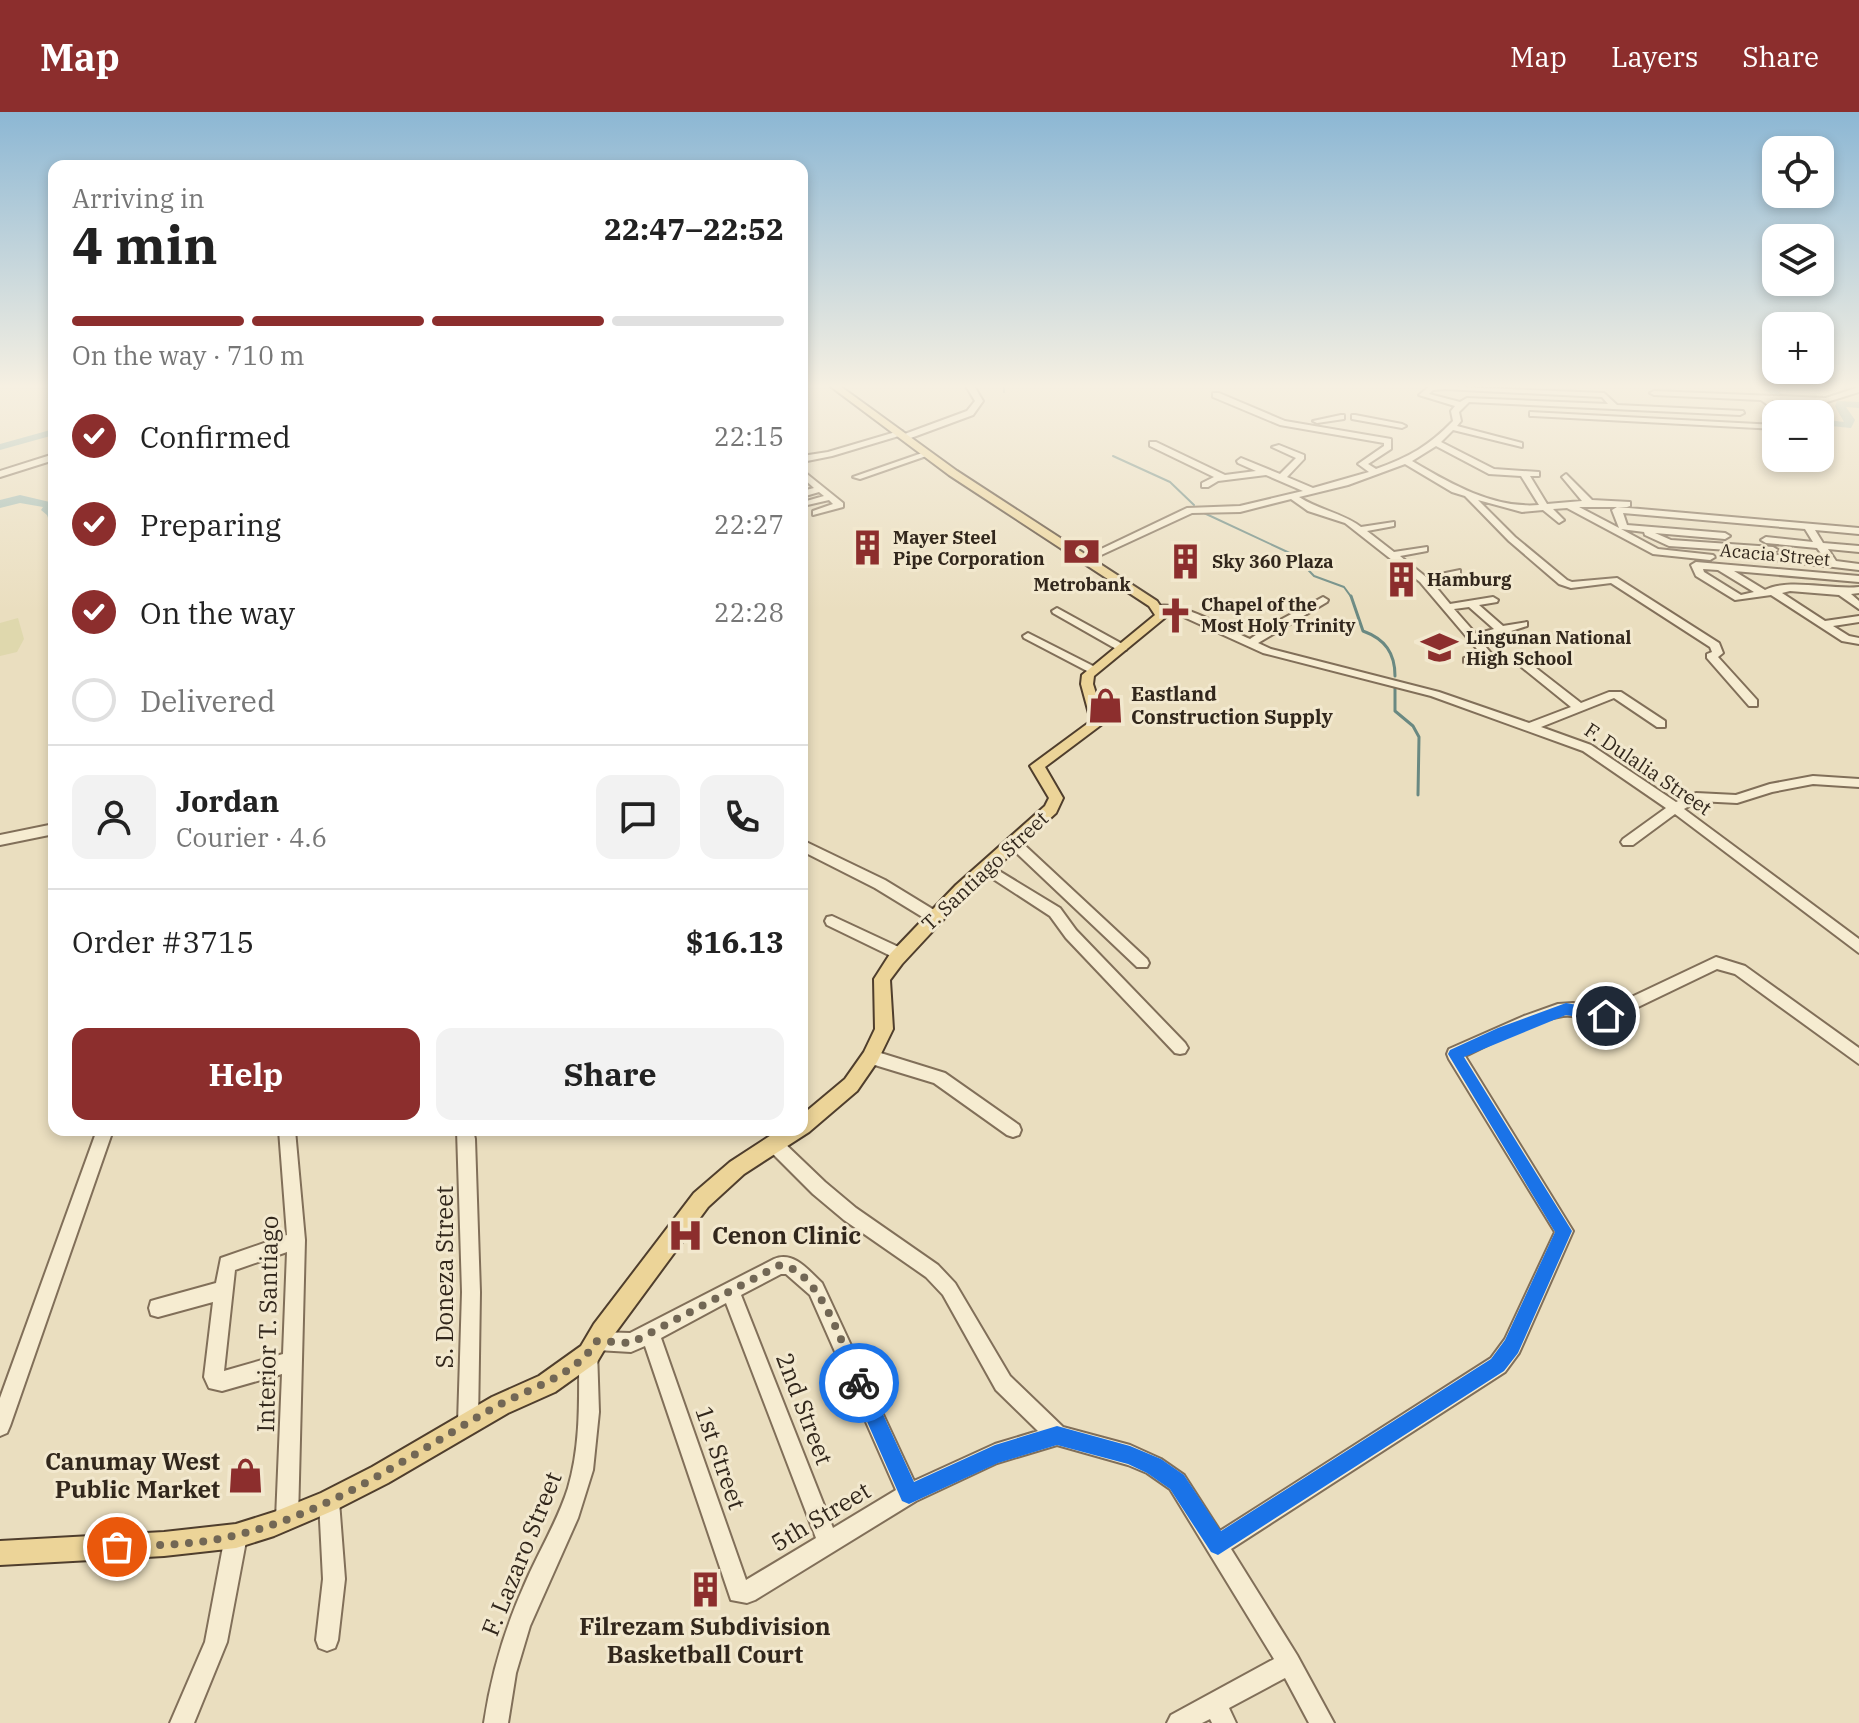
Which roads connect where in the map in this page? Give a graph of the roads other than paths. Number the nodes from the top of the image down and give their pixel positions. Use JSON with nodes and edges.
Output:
{"nodes":[{"id":1,"x":41,"y":461,"type":"edge"},
{"id":2,"x":906,"y":461,"type":"edge"},
{"id":3,"x":938,"y":461,"type":"edge"},
{"id":4,"x":1189,"y":461,"type":"edge"},
{"id":5,"x":1241,"y":461,"type":"dead end"},
{"id":6,"x":1297,"y":461,"type":"edge"},
{"id":7,"x":1366,"y":461,"type":"edge"},
{"id":8,"x":1406,"y":461,"type":"joint"},
{"id":9,"x":1436,"y":461,"type":"dead end"},
{"id":10,"x":1471,"y":461,"type":"edge"},
{"id":11,"x":1419,"y":469,"type":"junction"},
{"id":12,"x":1270,"y":471,"type":"junction"},
{"id":13,"x":1374,"y":471,"type":"junction"},
{"id":14,"x":0,"y":474,"type":"edge"},
{"id":15,"x":857,"y":477,"type":"dead end"},
{"id":16,"x":1283,"y":477,"type":"junction"},
{"id":17,"x":1566,"y":477,"type":"dead end"},
{"id":18,"x":1224,"y":478,"type":"junction"},
{"id":19,"x":808,"y":483,"type":"edge"},
{"id":20,"x":1205,"y":485,"type":"dead end"},
{"id":21,"x":820,"y":489,"type":"junction"},
{"id":22,"x":1466,"y":489,"type":"junction"},
{"id":23,"x":808,"y":496,"type":"edge"},
{"id":24,"x":830,"y":497,"type":"junction"},
{"id":25,"x":1302,"y":497,"type":"junction"},
{"id":26,"x":808,"y":499,"type":"edge"},
{"id":27,"x":1589,"y":503,"type":"junction"},
{"id":28,"x":1567,"y":504,"type":"junction"},
{"id":29,"x":1544,"y":506,"type":"junction"},
{"id":30,"x":1659,"y":506,"type":"dead end"},
{"id":31,"x":816,"y":513,"type":"dead end"},
{"id":32,"x":1559,"y":520,"type":"dead end"},
{"id":33,"x":1391,"y":524,"type":"dead end"},
{"id":34,"x":1618,"y":524,"type":"junction"},
{"id":35,"x":1719,"y":527,"type":"junction"},
{"id":36,"x":1360,"y":530,"type":"junction"},
{"id":37,"x":1643,"y":530,"type":"junction"},
{"id":38,"x":1760,"y":531,"type":"junction"},
{"id":39,"x":1859,"y":531,"type":"edge"},
{"id":40,"x":1742,"y":534,"type":"junction"},
{"id":41,"x":1859,"y":540,"type":"edge"},
{"id":42,"x":1821,"y":545,"type":"junction"},
{"id":43,"x":1732,"y":547,"type":"junction"},
{"id":44,"x":1424,"y":549,"type":"dead end"},
{"id":45,"x":1859,"y":549,"type":"edge"},
{"id":46,"x":1392,"y":555,"type":"junction"},
{"id":47,"x":1859,"y":558,"type":"edge"},
{"id":48,"x":1083,"y":560,"type":"junction"},
{"id":49,"x":1778,"y":560,"type":"junction"},
{"id":50,"x":1719,"y":566,"type":"junction"},
{"id":51,"x":1859,"y":567,"type":"edge"},
{"id":52,"x":1456,"y":572,"type":"dead end"},
{"id":53,"x":1859,"y":579,"type":"edge"},
{"id":54,"x":1424,"y":580,"type":"junction"},
{"id":55,"x":1859,"y":590,"type":"edge"},
{"id":56,"x":1766,"y":591,"type":"junction"},
{"id":57,"x":1842,"y":592,"type":"junction"},
{"id":58,"x":1323,"y":600,"type":"dead end"},
{"id":59,"x":1493,"y":600,"type":"dead end"},
{"id":60,"x":1473,"y":605,"type":"junction"},
{"id":61,"x":1859,"y":606,"type":"edge"},
{"id":62,"x":1450,"y":607,"type":"junction"},
{"id":63,"x":1158,"y":608,"type":"junction"},
{"id":64,"x":1057,"y":611,"type":"dead end"},
{"id":65,"x":1859,"y":619,"type":"edge"},
{"id":66,"x":1523,"y":624,"type":"dead end"},
{"id":67,"x":1823,"y":624,"type":"junction"},
{"id":68,"x":1503,"y":632,"type":"junction"},
{"id":69,"x":1028,"y":636,"type":"dead end"},
{"id":70,"x":1474,"y":638,"type":"junction"},
{"id":71,"x":1859,"y":641,"type":"edge"},
{"id":72,"x":1250,"y":644,"type":"junction"},
{"id":73,"x":1122,"y":648,"type":"junction"},
{"id":74,"x":1468,"y":660,"type":"dead end"},
{"id":75,"x":1523,"y":663,"type":"dead end"},
{"id":76,"x":1093,"y":670,"type":"junction"},
{"id":77,"x":1753,"y":703,"type":"dead end"},
{"id":78,"x":1579,"y":707,"type":"junction"},
{"id":79,"x":1661,"y":724,"type":"dead end"},
{"id":80,"x":1531,"y":727,"type":"junction"},
{"id":81,"x":1859,"y":783,"type":"edge"},
{"id":82,"x":1675,"y":808,"type":"junction"},
{"id":83,"x":48,"y":830,"type":"edge"},
{"id":84,"x":0,"y":840,"type":"edge"},
{"id":85,"x":1628,"y":842,"type":"dead end"},
{"id":86,"x":1014,"y":843,"type":"junction"},
{"id":87,"x":808,"y":848,"type":"edge"},
{"id":88,"x":986,"y":868,"type":"junction"},
{"id":89,"x":934,"y":917,"type":"junction"},
{"id":90,"x":832,"y":921,"type":"dead end"},
{"id":91,"x":1859,"y":947,"type":"edge"},
{"id":92,"x":900,"y":954,"type":"junction"},
{"id":93,"x":1142,"y":963,"type":"dead end"},
{"id":94,"x":1180,"y":1048,"type":"dead end"},
{"id":95,"x":871,"y":1057,"type":"junction"},
{"id":96,"x":1859,"y":1057,"type":"edge"},
{"id":97,"x":808,"y":1121,"type":"edge"},
{"id":98,"x":1013,"y":1130,"type":"dead end"},
{"id":99,"x":103,"y":1136,"type":"edge"},
{"id":100,"x":287,"y":1136,"type":"edge"},
{"id":101,"x":466,"y":1136,"type":"edge"},
{"id":102,"x":786,"y":1136,"type":"edge"},
{"id":103,"x":774,"y":1144,"type":"junction"},
{"id":104,"x":296,"y":1240,"type":"junction"},
{"id":105,"x":223,"y":1290,"type":"junction"},
{"id":106,"x":731,"y":1292,"type":"junction"},
{"id":107,"x":158,"y":1308,"type":"dead end"},
{"id":108,"x":650,"y":1334,"type":"junction"},
{"id":109,"x":593,"y":1348,"type":"junction"},
{"id":110,"x":293,"y":1361,"type":"junction"},
{"id":111,"x":468,"y":1423,"type":"junction"},
{"id":112,"x":0,"y":1426,"type":"edge"},
{"id":113,"x":1057,"y":1435,"type":"junction"},
{"id":114,"x":909,"y":1494,"type":"junction"},
{"id":115,"x":329,"y":1501,"type":"junction"},
{"id":116,"x":287,"y":1519,"type":"junction"},
{"id":117,"x":236,"y":1536,"type":"junction"},
{"id":118,"x":829,"y":1544,"type":"junction"},
{"id":119,"x":1218,"y":1545,"type":"junction"},
{"id":120,"x":0,"y":1553,"type":"edge"},
{"id":121,"x":747,"y":1592,"type":"joint"},
{"id":122,"x":327,"y":1640,"type":"dead end"},
{"id":123,"x":1289,"y":1663,"type":"junction"},
{"id":124,"x":1219,"y":1712,"type":"edge"},
{"id":125,"x":182,"y":1723,"type":"edge"},
{"id":126,"x":496,"y":1723,"type":"edge"},
{"id":127,"x":1179,"y":1723,"type":"edge"},
{"id":128,"x":1322,"y":1723,"type":"edge"}],
"edges":[{"from":1,"to":14,"type":"street"},
{"from":2,"to":15,"type":"street"},
{"from":3,"to":48,"type":"main road"},
{"from":4,"to":18,"type":"street"},
{"from":5,"to":12,"type":"street"},
{"from":6,"to":16,"type":"street"},
{"from":7,"to":13,"type":"street"},
{"from":8,"to":11,"type":"street"},
{"from":8,"to":13,"type":"street"},
{"from":9,"to":11,"type":"street"},
{"from":10,"to":29,"type":"street"},
{"from":11,"to":22,"type":"street"},
{"from":12,"to":16,"type":"street"},
{"from":12,"to":18,"type":"street"},
{"from":13,"to":25,"type":"street"},
{"from":16,"to":25,"type":"street"},
{"from":17,"to":27,"type":"street"},
{"from":18,"to":20,"type":"street"},
{"from":19,"to":21,"type":"street"},
{"from":21,"to":23,"type":"street"},
{"from":21,"to":24,"type":"street"},
{"from":22,"to":29,"type":"street"},
{"from":22,"to":77,"type":"street"},
{"from":24,"to":26,"type":"street"},
{"from":24,"to":31,"type":"street"},
{"from":25,"to":36,"type":"street"},
{"from":25,"to":48,"type":"street"},
{"from":27,"to":28,"type":"street"},
{"from":27,"to":30,"type":"street"},
{"from":28,"to":29,"type":"street"},
{"from":28,"to":34,"type":"street"},
{"from":29,"to":32,"type":"street"},
{"from":33,"to":36,"type":"street"},
{"from":34,"to":35,"type":"street"},
{"from":34,"to":37,"type":"street"},
{"from":34,"to":49,"type":"street"},
{"from":35,"to":37,"type":"street"},
{"from":35,"to":40,"type":"street"},
{"from":35,"to":43,"type":"street"},
{"from":36,"to":46,"type":"street"},
{"from":37,"to":43,"type":"street"},
{"from":38,"to":40,"type":"street"},
{"from":38,"to":42,"type":"street"},
{"from":38,"to":42,"type":"street"},
{"from":38,"to":49,"type":"street"},
{"from":39,"to":42,"type":"street"},
{"from":40,"to":43,"type":"street"},
{"from":40,"to":49,"type":"street"},
{"from":41,"to":42,"type":"street"},
{"from":42,"to":45,"type":"street"},
{"from":42,"to":47,"type":"street"},
{"from":42,"to":49,"type":"street"},
{"from":42,"to":51,"type":"street"},
{"from":44,"to":46,"type":"street"},
{"from":46,"to":54,"type":"street"},
{"from":48,"to":63,"type":"main road"},
{"from":49,"to":50,"type":"street","name":"Acacia Street"},
{"from":49,"to":53,"type":"street","name":"Acacia Street"},
{"from":50,"to":56,"type":"street"},
{"from":50,"to":56,"type":"street","name":"Acacia Street"},
{"from":52,"to":54,"type":"street"},
{"from":54,"to":62,"type":"street"},
{"from":55,"to":57,"type":"street"},
{"from":56,"to":57,"type":"street"},
{"from":56,"to":67,"type":"street"},
{"from":57,"to":61,"type":"street"},
{"from":58,"to":72,"type":"street"},
{"from":59,"to":60,"type":"street"},
{"from":60,"to":62,"type":"street"},
{"from":60,"to":68,"type":"street"},
{"from":62,"to":70,"type":"street"},
{"from":63,"to":72,"type":"street","name":"F. Dulalia Street"},
{"from":63,"to":73,"type":"main road"},
{"from":64,"to":73,"type":"street"},
{"from":65,"to":67,"type":"street"},
{"from":66,"to":68,"type":"street"},
{"from":67,"to":71,"type":"street"},
{"from":68,"to":70,"type":"street"},
{"from":69,"to":76,"type":"street"},
{"from":70,"to":74,"type":"street"},
{"from":72,"to":80,"type":"street","name":"F. Dulalia Street"},
{"from":73,"to":76,"type":"main road"},
{"from":75,"to":78,"type":"street"},
{"from":76,"to":86,"type":"main road","name":"T. Santiago Street"},
{"from":78,"to":79,"type":"street"},
{"from":78,"to":80,"type":"street"},
{"from":80,"to":82,"type":"street","name":"F. Dulalia Street"},
{"from":81,"to":82,"type":"street"},
{"from":82,"to":85,"type":"street"},
{"from":82,"to":91,"type":"street","name":"F. Dulalia Street"},
{"from":83,"to":84,"type":"street"},
{"from":86,"to":88,"type":"main road","name":"T. Santiago Street"},
{"from":86,"to":93,"type":"street"},
{"from":87,"to":89,"type":"street"},
{"from":88,"to":89,"type":"main road","name":"T. Santiago Street"},
{"from":88,"to":94,"type":"street"},
{"from":89,"to":92,"type":"main road","name":"T. Santiago Street"},
{"from":90,"to":92,"type":"street"},
{"from":92,"to":95,"type":"main road","name":"T. Santiago Street"},
{"from":95,"to":97,"type":"main road","name":"T. Santiago Street"},
{"from":95,"to":98,"type":"street"},
{"from":96,"to":119,"type":"street"},
{"from":99,"to":112,"type":"street"},
{"from":100,"to":104,"type":"street","name":"Interior T. Santiago"},
{"from":101,"to":111,"type":"street","name":"S. Doneza Street"},
{"from":102,"to":103,"type":"main road"},
{"from":103,"to":109,"type":"main road"},
{"from":103,"to":113,"type":"street"},
{"from":104,"to":105,"type":"street"},
{"from":104,"to":110,"type":"street","name":"Interior T. Santiago"},
{"from":105,"to":107,"type":"street"},
{"from":105,"to":110,"type":"street"},
{"from":106,"to":108,"type":"street"},
{"from":106,"to":114,"type":"street"},
{"from":106,"to":118,"type":"street","name":"2nd Street"},
{"from":108,"to":109,"type":"street"},
{"from":108,"to":121,"type":"street","name":"1st Street"},
{"from":109,"to":111,"type":"main road"},
{"from":109,"to":126,"type":"street","name":"F. Lazaro Street"},
{"from":110,"to":116,"type":"street","name":"Interior T. Santiago"},
{"from":111,"to":115,"type":"main road"},
{"from":113,"to":114,"type":"street","name":"5th Street"},
{"from":113,"to":119,"type":"street"},
{"from":114,"to":118,"type":"street","name":"5th Street"},
{"from":115,"to":116,"type":"main road"},
{"from":115,"to":122,"type":"street"},
{"from":116,"to":117,"type":"main road"},
{"from":117,"to":120,"type":"main road"},
{"from":117,"to":125,"type":"street"},
{"from":118,"to":121,"type":"street","name":"5th Street"},
{"from":119,"to":123,"type":"street"},
{"from":123,"to":124,"type":"street"},
{"from":123,"to":128,"type":"street"},
{"from":124,"to":127,"type":"street"}]}
